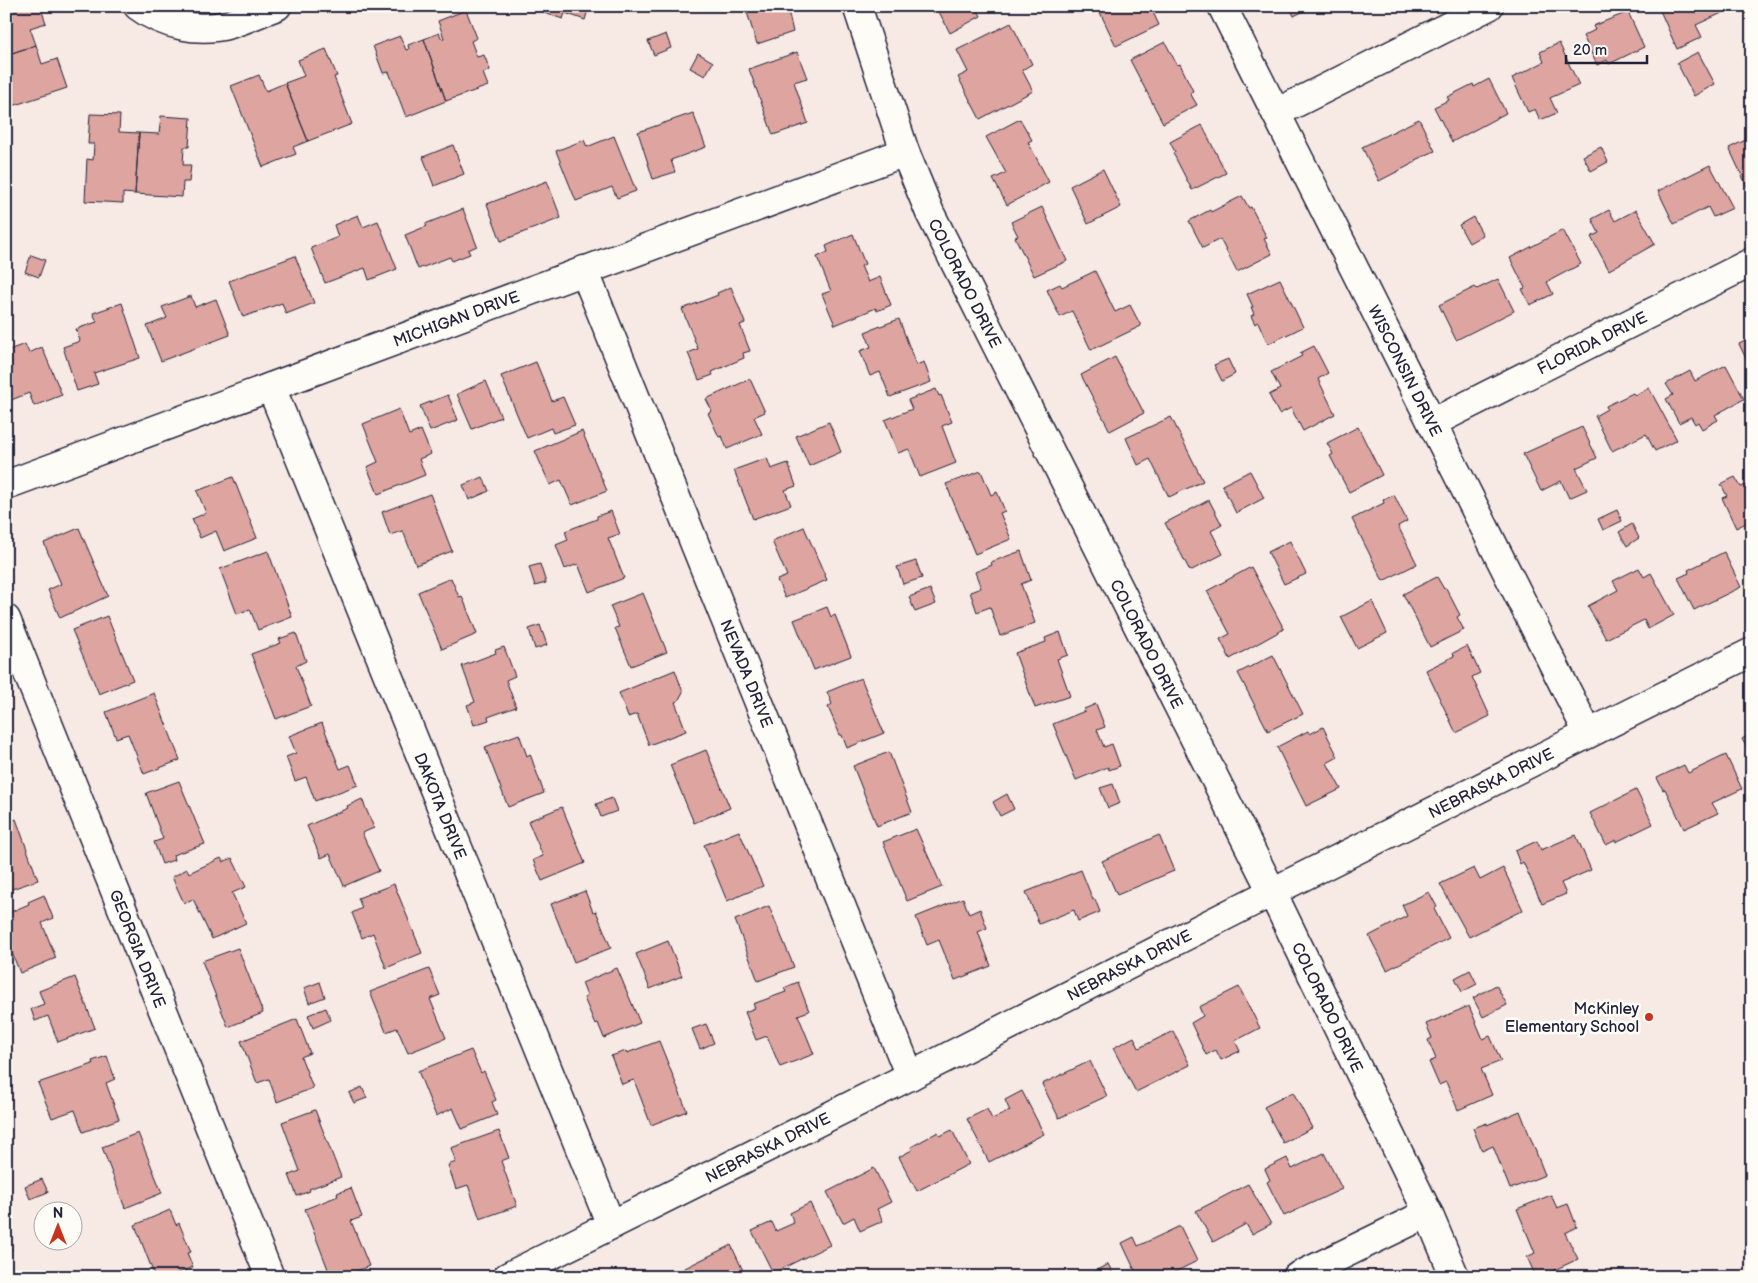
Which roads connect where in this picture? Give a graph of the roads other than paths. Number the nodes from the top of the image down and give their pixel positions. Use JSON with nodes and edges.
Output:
{"nodes":[{"id":1,"x":138,"y":6,"type":"edge"},
{"id":2,"x":277,"y":6,"type":"edge"},
{"id":3,"x":857,"y":6,"type":"edge"},
{"id":4,"x":1222,"y":6,"type":"edge"},
{"id":5,"x":1489,"y":6,"type":"edge"},
{"id":6,"x":1276,"y":113,"type":"junction"},
{"id":7,"x":905,"y":152,"type":"junction"},
{"id":8,"x":1752,"y":262,"type":"edge"},
{"id":9,"x":584,"y":270,"type":"junction"},
{"id":10,"x":272,"y":387,"type":"junction"},
{"id":11,"x":1432,"y":423,"type":"junction"},
{"id":12,"x":6,"y":485,"type":"edge"},
{"id":13,"x":6,"y":620,"type":"edge"},
{"id":14,"x":1752,"y":652,"type":"edge"},
{"id":15,"x":1588,"y":733,"type":"junction"},
{"id":16,"x":1272,"y":892,"type":"junction"},
{"id":17,"x":910,"y":1076,"type":"junction"},
{"id":18,"x":1428,"y":1213,"type":"junction"},
{"id":19,"x":610,"y":1225,"type":"junction"},
{"id":20,"x":270,"y":1277,"type":"edge"},
{"id":21,"x":507,"y":1277,"type":"edge"},
{"id":22,"x":1297,"y":1277,"type":"edge"},
{"id":23,"x":1455,"y":1277,"type":"edge"}],
"edges":[{"from":1,"to":2,"type":"street"},
{"from":3,"to":7,"type":"street","name":"COLORADO DRIVE"},
{"from":4,"to":6,"type":"street","name":"WISCONSIN DRIVE"},
{"from":5,"to":6,"type":"street"},
{"from":6,"to":11,"type":"street","name":"WISCONSIN DRIVE"},
{"from":7,"to":9,"type":"street","name":"MICHIGAN DRIVE"},
{"from":7,"to":16,"type":"street","name":"COLORADO DRIVE"},
{"from":8,"to":11,"type":"street","name":"FLORIDA DRIVE"},
{"from":9,"to":10,"type":"street","name":"MICHIGAN DRIVE"},
{"from":9,"to":17,"type":"street","name":"NEVADA DRIVE"},
{"from":10,"to":12,"type":"street","name":"MICHIGAN DRIVE"},
{"from":10,"to":19,"type":"street","name":"DAKOTA DRIVE"},
{"from":11,"to":15,"type":"street","name":"WISCONSIN DRIVE"},
{"from":13,"to":20,"type":"street","name":"GEORGIA DRIVE"},
{"from":14,"to":15,"type":"street","name":"NEBRASKA DRIVE"},
{"from":15,"to":16,"type":"street","name":"NEBRASKA DRIVE"},
{"from":16,"to":17,"type":"street","name":"NEBRASKA DRIVE"},
{"from":16,"to":18,"type":"street","name":"COLORADO DRIVE"},
{"from":17,"to":19,"type":"street","name":"NEBRASKA DRIVE"},
{"from":18,"to":22,"type":"street"},
{"from":18,"to":23,"type":"street","name":"COLORADO DRIVE"},
{"from":19,"to":21,"type":"street","name":"NEBRASKA DRIVE"}]}
